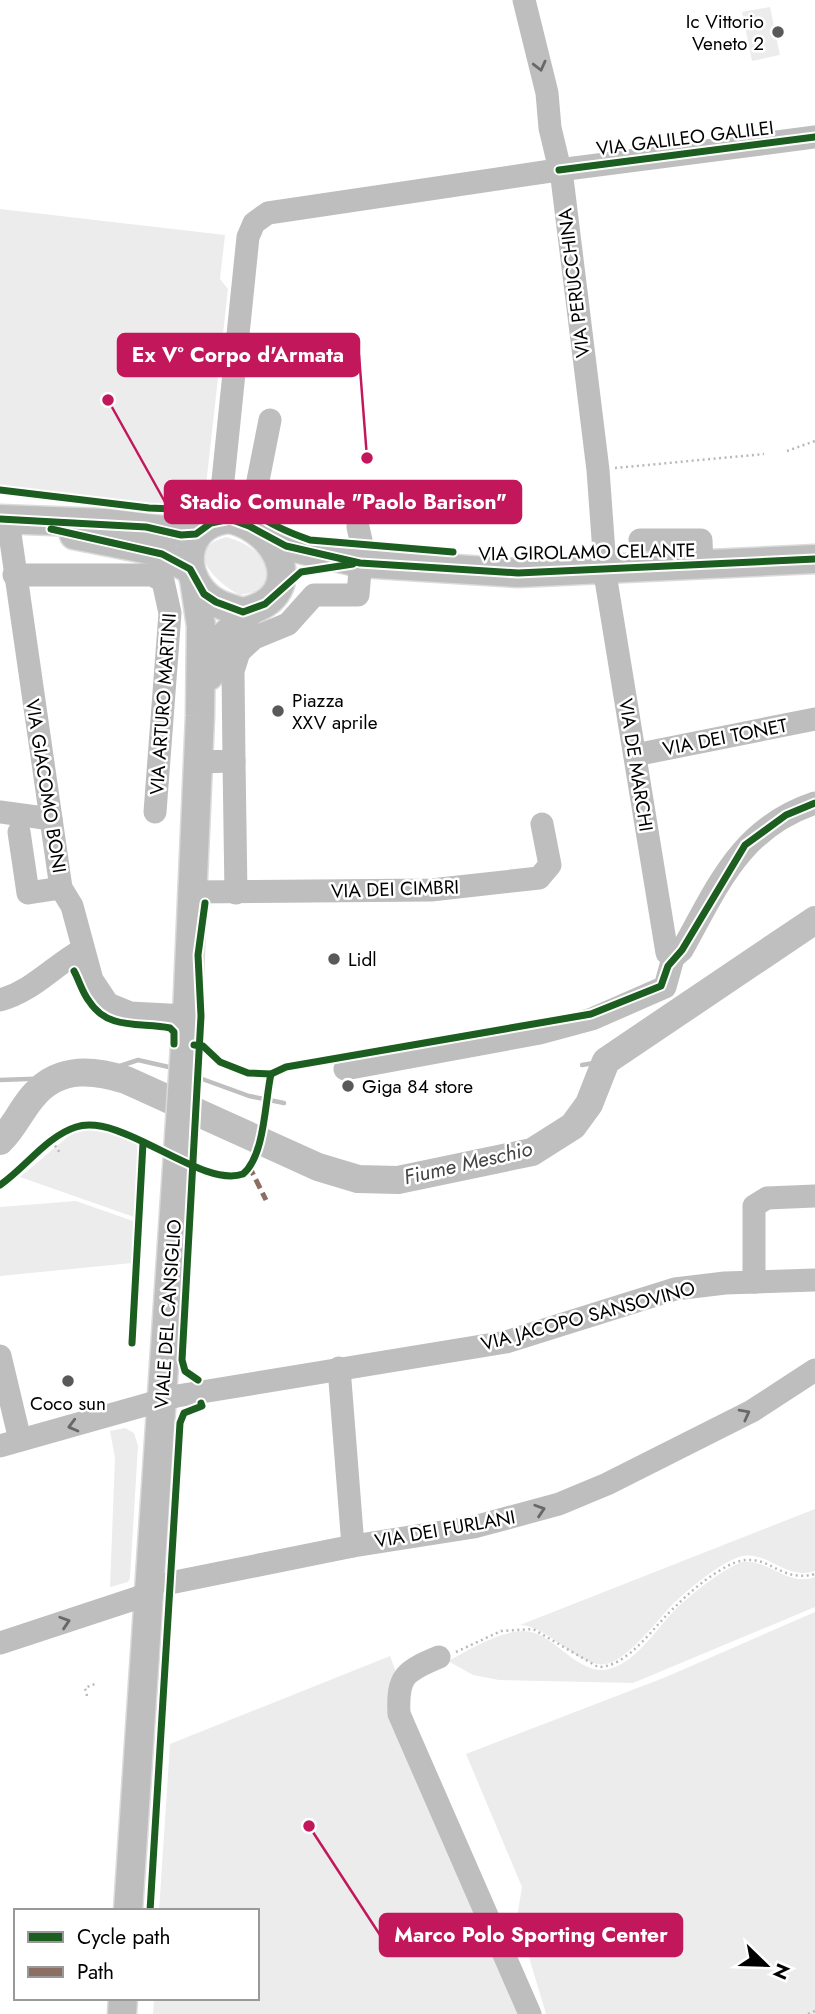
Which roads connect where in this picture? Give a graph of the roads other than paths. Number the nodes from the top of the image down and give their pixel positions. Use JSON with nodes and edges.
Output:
{"nodes":[{"id":1,"x":524,"y":0,"type":"edge"},
{"id":2,"x":815,"y":137,"type":"edge"},
{"id":3,"x":559,"y":170,"type":"junction"},
{"id":4,"x":270,"y":419,"type":"dead end"},
{"id":5,"x":222,"y":490,"type":"junction"},
{"id":6,"x":11,"y":520,"type":"edge"},
{"id":7,"x":358,"y":527,"type":"dead end"},
{"id":8,"x":251,"y":528,"type":"junction"},
{"id":9,"x":203,"y":529,"type":"junction"},
{"id":10,"x":640,"y":540,"type":"dead end"},
{"id":11,"x":815,"y":559,"type":"edge"},
{"id":12,"x":360,"y":563,"type":"junction"},
{"id":13,"x":702,"y":565,"type":"junction"},
{"id":14,"x":606,"y":568,"type":"junction"},
{"id":15,"x":192,"y":574,"type":"junction"},
{"id":16,"x":14,"y":575,"type":"junction"},
{"id":17,"x":263,"y":602,"type":"junction"},
{"id":18,"x":200,"y":716,"type":"junction"},
{"id":19,"x":815,"y":719,"type":"edge"},
{"id":20,"x":635,"y":755,"type":"junction"},
{"id":21,"x":234,"y":761,"type":"junction"},
{"id":22,"x":197,"y":762,"type":"junction"},
{"id":23,"x":815,"y":803,"type":"edge"},
{"id":24,"x":0,"y":812,"type":"edge"},
{"id":25,"x":155,"y":812,"type":"dead end"},
{"id":26,"x":52,"y":824,"type":"junction"},
{"id":27,"x":542,"y":824,"type":"dead end"},
{"id":28,"x":10,"y":830,"type":"edge"},
{"id":29,"x":61,"y":888,"type":"junction"},
{"id":30,"x":192,"y":892,"type":"junction"},
{"id":31,"x":236,"y":893,"type":"junction"},
{"id":32,"x":82,"y":950,"type":"junction"},
{"id":33,"x":673,"y":958,"type":"junction"},
{"id":34,"x":0,"y":1000,"type":"edge"},
{"id":35,"x":187,"y":1016,"type":"junction"},
{"id":36,"x":345,"y":1069,"type":"dead end"},
{"id":37,"x":815,"y":1196,"type":"edge"},
{"id":38,"x":815,"y":1280,"type":"edge"},
{"id":39,"x":754,"y":1282,"type":"junction"},
{"id":40,"x":0,"y":1356,"type":"edge"},
{"id":41,"x":339,"y":1368,"type":"junction"},
{"id":42,"x":815,"y":1370,"type":"edge"},
{"id":43,"x":162,"y":1400,"type":"junction"},
{"id":44,"x":10,"y":1443,"type":"edge"},
{"id":45,"x":352,"y":1546,"type":"junction"},
{"id":46,"x":159,"y":1589,"type":"junction"},
{"id":47,"x":0,"y":1643,"type":"edge"},
{"id":48,"x":439,"y":1657,"type":"road end"},
{"id":49,"x":128,"y":1909,"type":"edge"},
{"id":50,"x":530,"y":2014,"type":"edge"}],
"edges":[{"from":1,"to":3,"type":"street","name":"VIA PERUCCHINA","one_way":true},
{"from":2,"to":3,"type":"street","name":"VIA GALILEO GALILEI"},
{"from":3,"to":5,"type":"street","name":"VIA GALILEO GALILEI"},
{"from":3,"to":14,"type":"street","name":"VIA PERUCCHINA"},
{"from":4,"to":8,"type":"street"},
{"from":5,"to":8,"type":"street"},
{"from":5,"to":9,"type":"street"},
{"from":6,"to":9,"type":"main road"},
{"from":6,"to":15,"type":"main road"},
{"from":6,"to":16,"type":"street","name":"VIA GIACOMO BONI"},
{"from":7,"to":12,"type":"street"},
{"from":8,"to":9,"type":"main road"},
{"from":8,"to":12,"type":"main road","name":"VIA GIROLAMO CELANTE"},
{"from":8,"to":17,"type":"main road"},
{"from":9,"to":15,"type":"main road"},
{"from":10,"to":13,"type":"street"},
{"from":11,"to":13,"type":"main road","name":"VIA GIROLAMO CELANTE"},
{"from":12,"to":14,"type":"main road","name":"VIA GIROLAMO CELANTE"},
{"from":12,"to":17,"type":"main road","name":"VIA GIROLAMO CELANTE"},
{"from":12,"to":21,"type":"street"},
{"from":13,"to":14,"type":"main road","name":"VIA GIROLAMO CELANTE"},
{"from":14,"to":20,"type":"street","name":"VIA DE MARCHI"},
{"from":15,"to":17,"type":"main road"},
{"from":15,"to":18,"type":"main road","name":"VIALE DEL CANSIGLIO"},
{"from":16,"to":25,"type":"street","name":"VIA ARTURO MARTINI"},
{"from":16,"to":26,"type":"street","name":"VIA GIACOMO BONI"},
{"from":17,"to":18,"type":"main road","name":"VIALE DEL CANSIGLIO"},
{"from":18,"to":22,"type":"main road","name":"VIALE DEL CANSIGLIO"},
{"from":19,"to":20,"type":"street","name":"VIA DEI TONET"},
{"from":20,"to":33,"type":"street","name":"VIA DE MARCHI"},
{"from":21,"to":22,"type":"street"},
{"from":21,"to":31,"type":"street"},
{"from":22,"to":30,"type":"main road","name":"VIALE DEL CANSIGLIO"},
{"from":23,"to":33,"type":"street"},
{"from":24,"to":26,"type":"street"},
{"from":26,"to":28,"type":"street"},
{"from":26,"to":29,"type":"street","name":"VIA GIACOMO BONI"},
{"from":27,"to":31,"type":"street","name":"VIA DEI CIMBRI"},
{"from":28,"to":29,"type":"street"},
{"from":29,"to":32,"type":"street","name":"VIA GIACOMO BONI"},
{"from":30,"to":31,"type":"street","name":"VIA DEI CIMBRI"},
{"from":30,"to":35,"type":"main road","name":"VIALE DEL CANSIGLIO"},
{"from":32,"to":34,"type":"street"},
{"from":32,"to":35,"type":"street","name":"VIA GIACOMO BONI"},
{"from":33,"to":36,"type":"street"},
{"from":35,"to":43,"type":"main road","name":"VIALE DEL CANSIGLIO"},
{"from":37,"to":39,"type":"street"},
{"from":38,"to":39,"type":"street","name":"VIA JACOPO SANSOVINO"},
{"from":39,"to":41,"type":"street","name":"VIA JACOPO SANSOVINO"},
{"from":40,"to":44,"type":"street"},
{"from":41,"to":43,"type":"street","name":"VIA JACOPO SANSOVINO"},
{"from":41,"to":45,"type":"street"},
{"from":45,"to":42,"type":"street","name":"VIA DEI FURLANI","one_way":true},
{"from":43,"to":44,"type":"street","name":"VIA JACOPO SANSOVINO","one_way":true},
{"from":43,"to":46,"type":"main road","name":"VIALE DEL CANSIGLIO"},
{"from":45,"to":46,"type":"street","name":"VIA DEI FURLANI"},
{"from":47,"to":46,"type":"street","name":"VIA DEI FURLANI","one_way":true},
{"from":46,"to":49,"type":"main road","name":"VIALE DEL CANSIGLIO"},
{"from":48,"to":50,"type":"street"}]}
